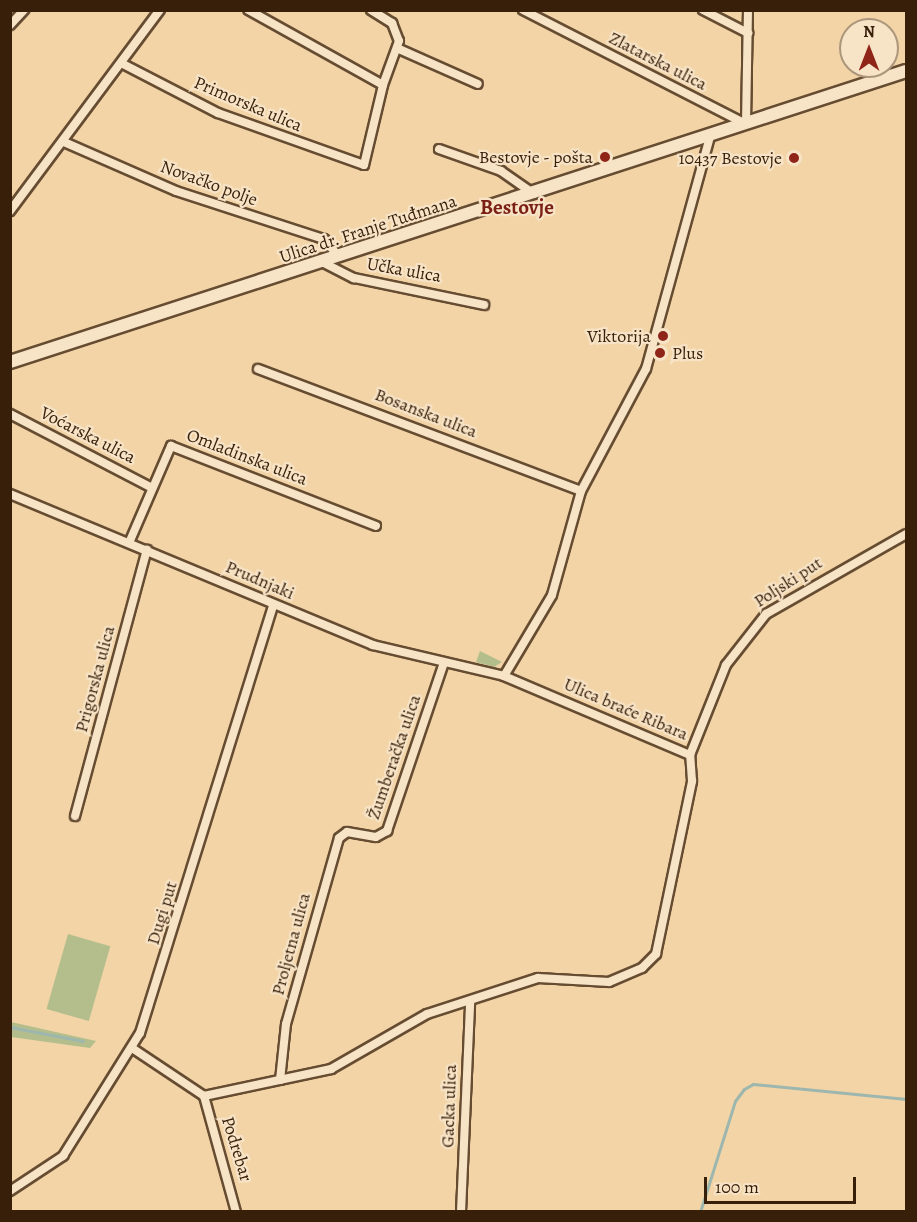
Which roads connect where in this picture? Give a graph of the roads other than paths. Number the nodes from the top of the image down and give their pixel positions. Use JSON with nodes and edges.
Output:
{"nodes":[{"id":1,"x":24,"y":10,"type":"edge"},
{"id":2,"x":160,"y":10,"type":"edge"},
{"id":3,"x":248,"y":10,"type":"edge"},
{"id":4,"x":371,"y":10,"type":"edge"},
{"id":5,"x":523,"y":10,"type":"edge"},
{"id":6,"x":703,"y":10,"type":"edge"},
{"id":7,"x":748,"y":10,"type":"edge"},
{"id":8,"x":10,"y":25,"type":"edge"},
{"id":9,"x":748,"y":33,"type":"junction"},
{"id":10,"x":399,"y":49,"type":"junction"},
{"id":11,"x":123,"y":64,"type":"junction"},
{"id":12,"x":906,"y":70,"type":"edge"},
{"id":13,"x":478,"y":84,"type":"dead end"},
{"id":14,"x":383,"y":85,"type":"junction"},
{"id":15,"x":746,"y":124,"type":"junction"},
{"id":16,"x":710,"y":136,"type":"junction"},
{"id":17,"x":64,"y":142,"type":"junction"},
{"id":18,"x":439,"y":148,"type":"dead end"},
{"id":19,"x":534,"y":194,"type":"junction"},
{"id":20,"x":10,"y":211,"type":"edge"},
{"id":21,"x":339,"y":257,"type":"junction"},
{"id":22,"x":322,"y":262,"type":"junction"},
{"id":23,"x":484,"y":305,"type":"dead end"},
{"id":24,"x":10,"y":362,"type":"edge"},
{"id":25,"x":258,"y":369,"type":"dead end"},
{"id":26,"x":10,"y":414,"type":"edge"},
{"id":27,"x":150,"y":486,"type":"junction"},
{"id":28,"x":581,"y":491,"type":"junction"},
{"id":29,"x":10,"y":494,"type":"edge"},
{"id":30,"x":376,"y":526,"type":"dead end"},
{"id":31,"x":906,"y":534,"type":"edge"},
{"id":32,"x":129,"y":543,"type":"junction"},
{"id":33,"x":147,"y":550,"type":"junction"},
{"id":34,"x":274,"y":604,"type":"junction"},
{"id":35,"x":444,"y":663,"type":"junction"},
{"id":36,"x":504,"y":676,"type":"junction"},
{"id":37,"x":690,"y":755,"type":"junction"},
{"id":38,"x":75,"y":816,"type":"dead end"},
{"id":39,"x":357,"y":832,"type":"joint"},
{"id":40,"x":470,"y":1002,"type":"junction"},
{"id":41,"x":132,"y":1048,"type":"junction"},
{"id":42,"x":280,"y":1080,"type":"junction"},
{"id":43,"x":204,"y":1096,"type":"junction"},
{"id":44,"x":10,"y":1191,"type":"edge"},
{"id":45,"x":236,"y":1212,"type":"edge"},
{"id":46,"x":461,"y":1212,"type":"edge"}],
"edges":[{"from":1,"to":8,"type":"street"},
{"from":2,"to":11,"type":"street"},
{"from":3,"to":14,"type":"street"},
{"from":4,"to":10,"type":"street"},
{"from":5,"to":15,"type":"street","name":"Zlatarska ulica"},
{"from":6,"to":9,"type":"street"},
{"from":7,"to":9,"type":"street"},
{"from":9,"to":15,"type":"street"},
{"from":10,"to":13,"type":"street"},
{"from":10,"to":14,"type":"street"},
{"from":11,"to":14,"type":"street","name":"Primorska ulica"},
{"from":11,"to":17,"type":"street"},
{"from":12,"to":15,"type":"main road","name":"Ulica dr. Franje Tuđmana"},
{"from":15,"to":16,"type":"main road","name":"Ulica dr. Franje Tuđmana"},
{"from":16,"to":19,"type":"main road","name":"Ulica dr. Franje Tuđmana"},
{"from":16,"to":28,"type":"street"},
{"from":17,"to":20,"type":"street"},
{"from":17,"to":21,"type":"street","name":"Novačko polje"},
{"from":18,"to":19,"type":"street"},
{"from":19,"to":21,"type":"main road","name":"Ulica dr. Franje Tuđmana"},
{"from":21,"to":22,"type":"main road","name":"Ulica dr. Franje Tuđmana"},
{"from":22,"to":23,"type":"street","name":"Učka ulica"},
{"from":22,"to":24,"type":"main road","name":"Ulica dr. Franje Tuđmana"},
{"from":25,"to":28,"type":"street","name":"Bosanska ulica"},
{"from":26,"to":27,"type":"street","name":"Voćarska ulica"},
{"from":27,"to":30,"type":"street","name":"Omladinska ulica"},
{"from":27,"to":32,"type":"street","name":"Omladinska ulica"},
{"from":28,"to":36,"type":"street"},
{"from":29,"to":32,"type":"street","name":"Prudnjaki"},
{"from":31,"to":37,"type":"street","name":"Poljski put"},
{"from":32,"to":33,"type":"street","name":"Prudnjaki"},
{"from":33,"to":34,"type":"street","name":"Prudnjaki"},
{"from":33,"to":38,"type":"street","name":"Prigorska ulica"},
{"from":34,"to":35,"type":"street","name":"Prudnjaki"},
{"from":34,"to":41,"type":"street","name":"Dugi put"},
{"from":35,"to":36,"type":"street","name":"Prudnjaki"},
{"from":35,"to":39,"type":"street","name":"Žumberačka ulica"},
{"from":36,"to":37,"type":"street","name":"Ulica braće Ribara"},
{"from":37,"to":40,"type":"street","name":"Ulica braće Ribara"},
{"from":39,"to":42,"type":"street","name":"Proljetna ulica"},
{"from":40,"to":42,"type":"street","name":"Ulica braće Ribara"},
{"from":40,"to":46,"type":"street","name":"Gacka ulica"},
{"from":41,"to":43,"type":"street"},
{"from":41,"to":44,"type":"street","name":"Dugi put"},
{"from":42,"to":43,"type":"street","name":"Ulica braće Ribara"},
{"from":43,"to":45,"type":"street","name":"Podrebar"}]}
